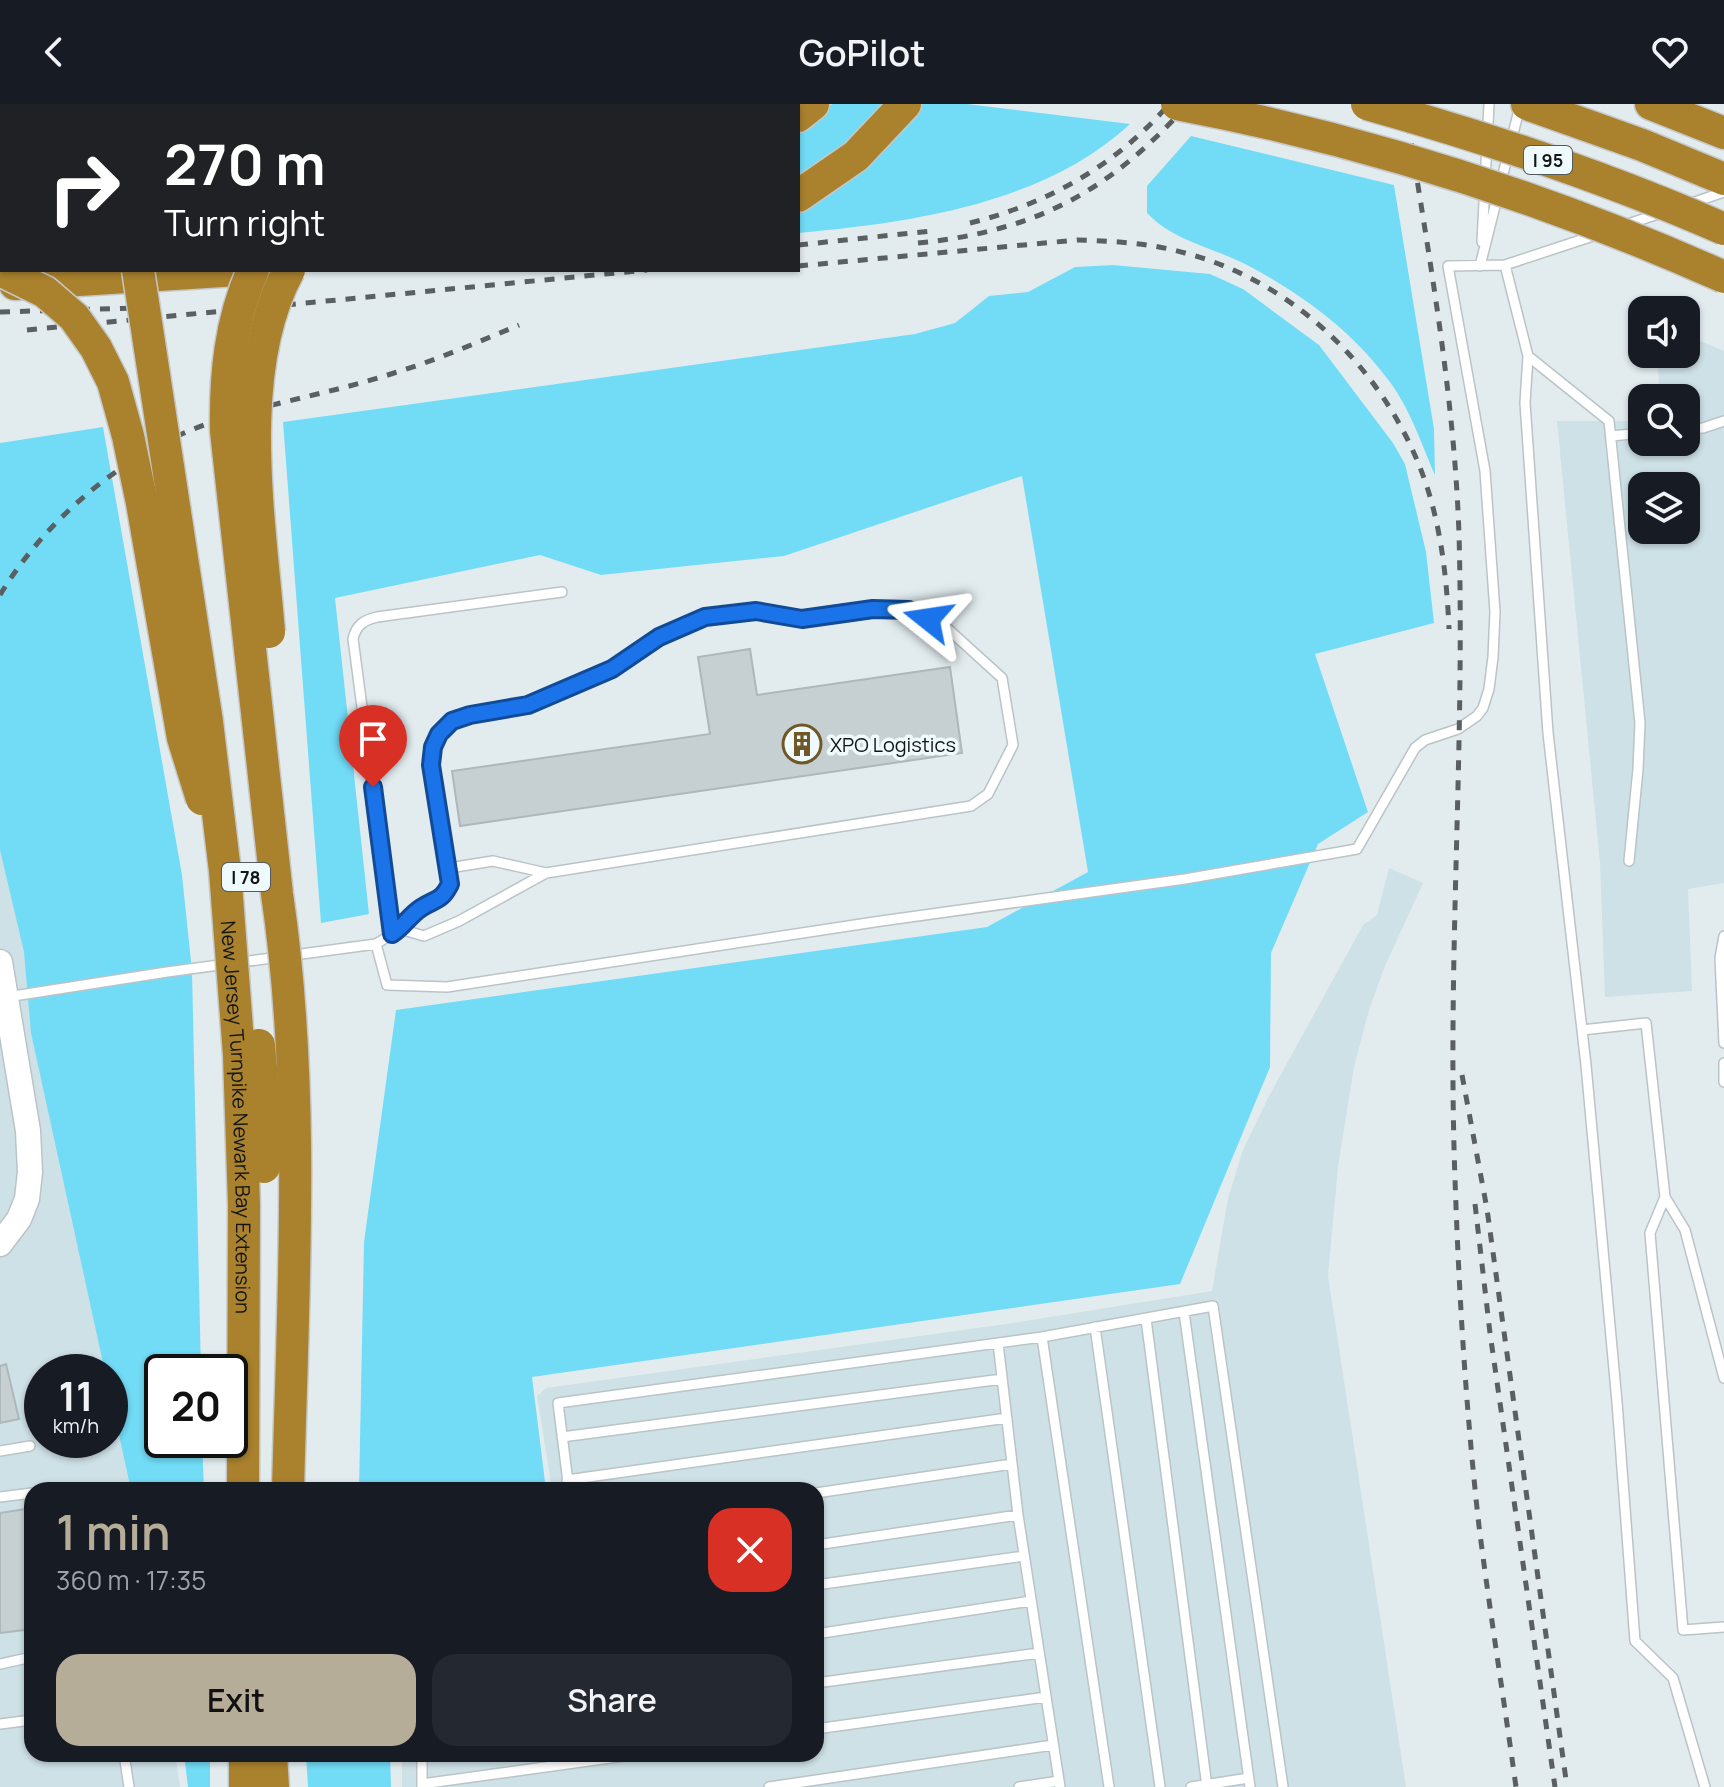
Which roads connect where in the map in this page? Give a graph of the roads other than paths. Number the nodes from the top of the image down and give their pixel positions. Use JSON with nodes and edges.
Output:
{"nodes":[{"id":1,"x":905,"y":104,"type":"edge"},
{"id":2,"x":1177,"y":104,"type":"edge"},
{"id":3,"x":1367,"y":104,"type":"edge"},
{"id":4,"x":1489,"y":104,"type":"edge"},
{"id":5,"x":1524,"y":104,"type":"edge"},
{"id":6,"x":1651,"y":104,"type":"edge"},
{"id":7,"x":1724,"y":133,"type":"edge"},
{"id":8,"x":1724,"y":179,"type":"edge"},
{"id":9,"x":1724,"y":192,"type":"edge"},
{"id":10,"x":800,"y":195,"type":"edge"},
{"id":11,"x":1724,"y":229,"type":"edge"},
{"id":12,"x":1505,"y":265,"type":"junction"},
{"id":13,"x":1480,"y":266,"type":"junction"},
{"id":14,"x":4,"y":272,"type":"edge"},
{"id":15,"x":120,"y":272,"type":"edge"},
{"id":16,"x":138,"y":272,"type":"edge"},
{"id":17,"x":160,"y":272,"type":"edge"},
{"id":18,"x":206,"y":272,"type":"edge"},
{"id":19,"x":252,"y":272,"type":"edge"},
{"id":20,"x":288,"y":272,"type":"edge"},
{"id":21,"x":1724,"y":277,"type":"edge"},
{"id":22,"x":0,"y":285,"type":"edge"},
{"id":23,"x":1528,"y":356,"type":"junction"},
{"id":24,"x":1724,"y":421,"type":"edge"},
{"id":25,"x":1700,"y":428,"type":"edge"},
{"id":26,"x":1628,"y":434,"type":"edge"},
{"id":27,"x":1611,"y":436,"type":"junction"},
{"id":28,"x":181,"y":548,"type":"junction"},
{"id":29,"x":562,"y":592,"type":"dead end"},
{"id":30,"x":1629,"y":861,"type":"dead end"},
{"id":31,"x":449,"y":868,"type":"junction"},
{"id":32,"x":225,"y":871,"type":"junction"},
{"id":33,"x":546,"y":873,"type":"junction"},
{"id":34,"x":396,"y":932,"type":"junction"},
{"id":35,"x":1724,"y":936,"type":"edge"},
{"id":36,"x":376,"y":944,"type":"junction"},
{"id":37,"x":286,"y":954,"type":"junction"},
{"id":38,"x":1722,"y":958,"type":"edge"},
{"id":39,"x":0,"y":962,"type":"edge"},
{"id":40,"x":7,"y":997,"type":"junction"},
{"id":41,"x":1582,"y":1030,"type":"junction"},
{"id":42,"x":1724,"y":1043,"type":"edge"},
{"id":43,"x":1724,"y":1063,"type":"edge"},
{"id":44,"x":1724,"y":1082,"type":"edge"},
{"id":45,"x":30,"y":1172,"type":"junction"},
{"id":46,"x":1665,"y":1197,"type":"junction"},
{"id":47,"x":0,"y":1215,"type":"edge"},
{"id":48,"x":0,"y":1244,"type":"edge"},
{"id":49,"x":1184,"y":1312,"type":"junction"},
{"id":50,"x":1146,"y":1319,"type":"junction"},
{"id":51,"x":1095,"y":1327,"type":"junction"},
{"id":52,"x":1042,"y":1337,"type":"junction"},
{"id":53,"x":998,"y":1343,"type":"junction"},
{"id":54,"x":1724,"y":1378,"type":"edge"},
{"id":55,"x":1002,"y":1379,"type":"junction"},
{"id":56,"x":1007,"y":1418,"type":"junction"},
{"id":57,"x":562,"y":1437,"type":"junction"},
{"id":58,"x":24,"y":1447,"type":"edge"},
{"id":59,"x":0,"y":1451,"type":"edge"},
{"id":60,"x":1012,"y":1464,"type":"junction"},
{"id":61,"x":243,"y":1482,"type":"edge"},
{"id":62,"x":265,"y":1482,"type":"edge"},
{"id":63,"x":288,"y":1482,"type":"edge"},
{"id":64,"x":568,"y":1482,"type":"edge"},
{"id":65,"x":588,"y":1482,"type":"edge"},
{"id":66,"x":824,"y":1492,"type":"edge"},
{"id":67,"x":24,"y":1494,"type":"edge"},
{"id":68,"x":0,"y":1497,"type":"edge"},
{"id":69,"x":1018,"y":1515,"type":"junction"},
{"id":70,"x":824,"y":1544,"type":"edge"},
{"id":71,"x":1024,"y":1556,"type":"junction"},
{"id":72,"x":824,"y":1584,"type":"edge"},
{"id":73,"x":1031,"y":1601,"type":"junction"},
{"id":74,"x":1724,"y":1627,"type":"edge"},
{"id":75,"x":824,"y":1633,"type":"edge"},
{"id":76,"x":1039,"y":1653,"type":"junction"},
{"id":77,"x":24,"y":1659,"type":"edge"},
{"id":78,"x":0,"y":1664,"type":"edge"},
{"id":79,"x":824,"y":1682,"type":"edge"},
{"id":80,"x":1046,"y":1697,"type":"junction"},
{"id":81,"x":24,"y":1721,"type":"edge"},
{"id":82,"x":0,"y":1724,"type":"edge"},
{"id":83,"x":824,"y":1728,"type":"edge"},
{"id":84,"x":1053,"y":1745,"type":"junction"},
{"id":85,"x":125,"y":1762,"type":"edge"},
{"id":86,"x":245,"y":1762,"type":"edge"},
{"id":87,"x":271,"y":1762,"type":"edge"},
{"id":88,"x":422,"y":1762,"type":"edge"},
{"id":89,"x":585,"y":1762,"type":"edge"},
{"id":90,"x":1250,"y":1783,"type":"edge"},
{"id":91,"x":1059,"y":1784,"type":"edge"},
{"id":92,"x":422,"y":1786,"type":"edge"},
{"id":93,"x":1207,"y":1786,"type":"edge"},
{"id":94,"x":129,"y":1787,"type":"edge"},
{"id":95,"x":245,"y":1787,"type":"edge"},
{"id":96,"x":273,"y":1787,"type":"edge"},
{"id":97,"x":769,"y":1787,"type":"edge"},
{"id":98,"x":1019,"y":1787,"type":"edge"},
{"id":99,"x":1109,"y":1787,"type":"edge"},
{"id":100,"x":1160,"y":1787,"type":"edge"},
{"id":101,"x":1191,"y":1787,"type":"edge"},
{"id":102,"x":1283,"y":1787,"type":"edge"},
{"id":103,"x":1705,"y":1787,"type":"edge"}],
"edges":[{"from":1,"to":10,"type":"highway"},
{"from":2,"to":21,"type":"highway","bridge":true},
{"from":3,"to":11,"type":"highway","number":"I 95","bridge":true},
{"from":4,"to":13,"type":"lane"},
{"from":5,"to":8,"type":"highway","number":"I 95"},
{"from":5,"to":13,"type":"lane"},
{"from":6,"to":7,"type":"highway"},
{"from":9,"to":12,"type":"lane"},
{"from":12,"to":13,"type":"lane"},
{"from":12,"to":23,"type":"lane"},
{"from":13,"to":36,"type":"lane"},
{"from":14,"to":32,"type":"highway","bridge":true},
{"from":15,"to":28,"type":"highway","bridge":true},
{"from":16,"to":28,"type":"highway","name":"New Jersey Turnpike Newark Bay Extension","number":"I 78","bridge":true},
{"from":17,"to":62,"type":"highway","name":"New Jersey Turnpike Newark Bay Extension","number":"I 78","bridge":true},
{"from":18,"to":22,"type":"highway"},
{"from":19,"to":37,"type":"highway","bridge":true},
{"from":20,"to":37,"type":"highway","bridge":true},
{"from":23,"to":27,"type":"lane"},
{"from":23,"to":41,"type":"lane"},
{"from":24,"to":25,"type":"lane"},
{"from":26,"to":27,"type":"lane"},
{"from":27,"to":30,"type":"lane"},
{"from":28,"to":32,"type":"highway","name":"New Jersey Turnpike Newark Bay Extension","number":"I 78","bridge":true},
{"from":29,"to":34,"type":"lane"},
{"from":31,"to":33,"type":"lane"},
{"from":31,"to":33,"type":"lane"},
{"from":31,"to":34,"type":"lane"},
{"from":32,"to":61,"type":"highway","name":"New Jersey Turnpike Newark Bay Extension","number":"I 78","bridge":true},
{"from":33,"to":34,"type":"lane"},
{"from":34,"to":36,"type":"lane"},
{"from":35,"to":38,"type":"lane"},
{"from":36,"to":40,"type":"lane"},
{"from":37,"to":63,"type":"highway","bridge":true},
{"from":38,"to":42,"type":"lane"},
{"from":39,"to":40,"type":"main road"},
{"from":40,"to":45,"type":"main road"},
{"from":41,"to":46,"type":"lane"},
{"from":41,"to":103,"type":"lane"},
{"from":43,"to":44,"type":"lane"},
{"from":45,"to":47,"type":"main road"},
{"from":45,"to":48,"type":"main road"},
{"from":46,"to":54,"type":"lane"},
{"from":46,"to":74,"type":"lane"},
{"from":49,"to":50,"type":"lane"},
{"from":49,"to":90,"type":"lane"},
{"from":49,"to":102,"type":"lane"},
{"from":50,"to":51,"type":"lane"},
{"from":50,"to":93,"type":"lane"},
{"from":51,"to":52,"type":"lane"},
{"from":51,"to":100,"type":"lane"},
{"from":52,"to":53,"type":"lane"},
{"from":52,"to":99,"type":"lane"},
{"from":53,"to":55,"type":"lane"},
{"from":53,"to":57,"type":"lane"},
{"from":55,"to":56,"type":"lane"},
{"from":55,"to":57,"type":"lane"},
{"from":56,"to":60,"type":"lane"},
{"from":56,"to":65,"type":"lane"},
{"from":57,"to":64,"type":"lane"},
{"from":58,"to":59,"type":"lane"},
{"from":60,"to":66,"type":"lane"},
{"from":60,"to":69,"type":"lane"},
{"from":67,"to":68,"type":"lane"},
{"from":69,"to":70,"type":"lane"},
{"from":69,"to":71,"type":"lane"},
{"from":71,"to":72,"type":"lane"},
{"from":71,"to":73,"type":"lane"},
{"from":73,"to":75,"type":"lane"},
{"from":73,"to":76,"type":"lane"},
{"from":76,"to":79,"type":"lane"},
{"from":76,"to":80,"type":"lane"},
{"from":77,"to":78,"type":"lane"},
{"from":80,"to":83,"type":"lane"},
{"from":80,"to":84,"type":"lane"},
{"from":81,"to":82,"type":"lane"},
{"from":84,"to":91,"type":"lane"},
{"from":84,"to":97,"type":"lane"},
{"from":85,"to":94,"type":"lane"},
{"from":86,"to":95,"type":"highway"},
{"from":87,"to":96,"type":"highway"},
{"from":88,"to":92,"type":"lane"},
{"from":89,"to":92,"type":"lane"},
{"from":90,"to":93,"type":"lane"},
{"from":91,"to":98,"type":"lane"},
{"from":93,"to":101,"type":"lane"}]}
